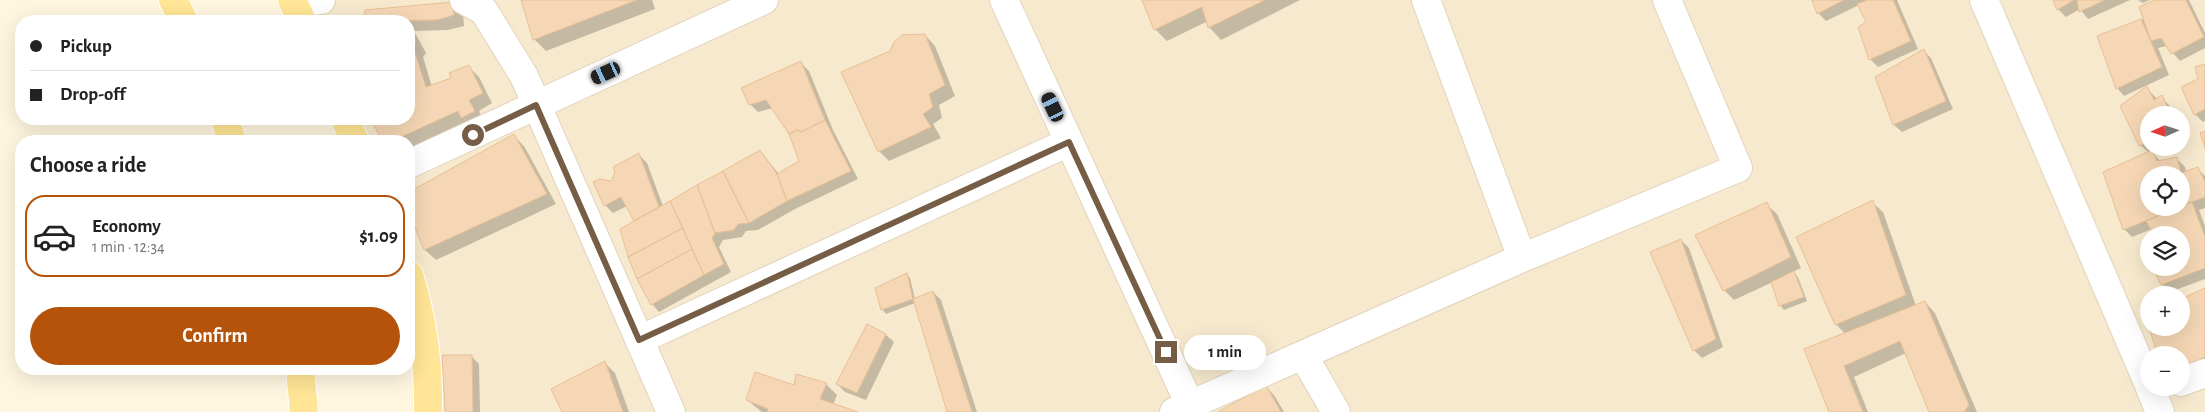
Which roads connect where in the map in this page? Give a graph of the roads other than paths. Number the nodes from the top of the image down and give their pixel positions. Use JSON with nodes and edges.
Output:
{"nodes":[{"id":1,"x":173,"y":0,"type":"edge"},
{"id":2,"x":321,"y":0,"type":"edge"},
{"id":3,"x":464,"y":0,"type":"edge"},
{"id":4,"x":764,"y":0,"type":"edge"},
{"id":5,"x":1004,"y":0,"type":"edge"},
{"id":6,"x":1426,"y":0,"type":"edge"},
{"id":7,"x":1667,"y":0,"type":"edge"},
{"id":8,"x":1984,"y":0,"type":"edge"},
{"id":9,"x":296,"y":8,"type":"edge"},
{"id":10,"x":181,"y":15,"type":"edge"},
{"id":11,"x":536,"y":105,"type":"junction"},
{"id":12,"x":1069,"y":142,"type":"junction"},
{"id":13,"x":415,"y":161,"type":"edge"},
{"id":14,"x":1522,"y":258,"type":"junction"},
{"id":15,"x":415,"y":322,"type":"edge"},
{"id":16,"x":417,"y":338,"type":"edge"},
{"id":17,"x":639,"y":340,"type":"junction"},
{"id":18,"x":1303,"y":355,"type":"junction"},
{"id":19,"x":2205,"y":372,"type":"edge"},
{"id":20,"x":309,"y":375,"type":"edge"},
{"id":21,"x":2190,"y":378,"type":"edge"},
{"id":22,"x":2157,"y":398,"type":"edge"},
{"id":23,"x":1182,"y":409,"type":"edge"},
{"id":24,"x":304,"y":412,"type":"edge"},
{"id":25,"x":428,"y":412,"type":"edge"},
{"id":26,"x":671,"y":412,"type":"edge"},
{"id":27,"x":1336,"y":412,"type":"edge"}],
"edges":[{"from":1,"to":10,"type":"main road"},
{"from":2,"to":9,"type":"street"},
{"from":3,"to":11,"type":"street"},
{"from":4,"to":11,"type":"street"},
{"from":5,"to":12,"type":"street"},
{"from":6,"to":14,"type":"street"},
{"from":7,"to":14,"type":"street"},
{"from":8,"to":22,"type":"street"},
{"from":11,"to":13,"type":"street"},
{"from":11,"to":17,"type":"street"},
{"from":12,"to":17,"type":"street"},
{"from":12,"to":23,"type":"street"},
{"from":14,"to":18,"type":"street"},
{"from":15,"to":16,"type":"main road"},
{"from":16,"to":25,"type":"main road"},
{"from":17,"to":26,"type":"street"},
{"from":18,"to":23,"type":"street"},
{"from":18,"to":27,"type":"street"},
{"from":19,"to":21,"type":"street"},
{"from":20,"to":24,"type":"main road"}]}
